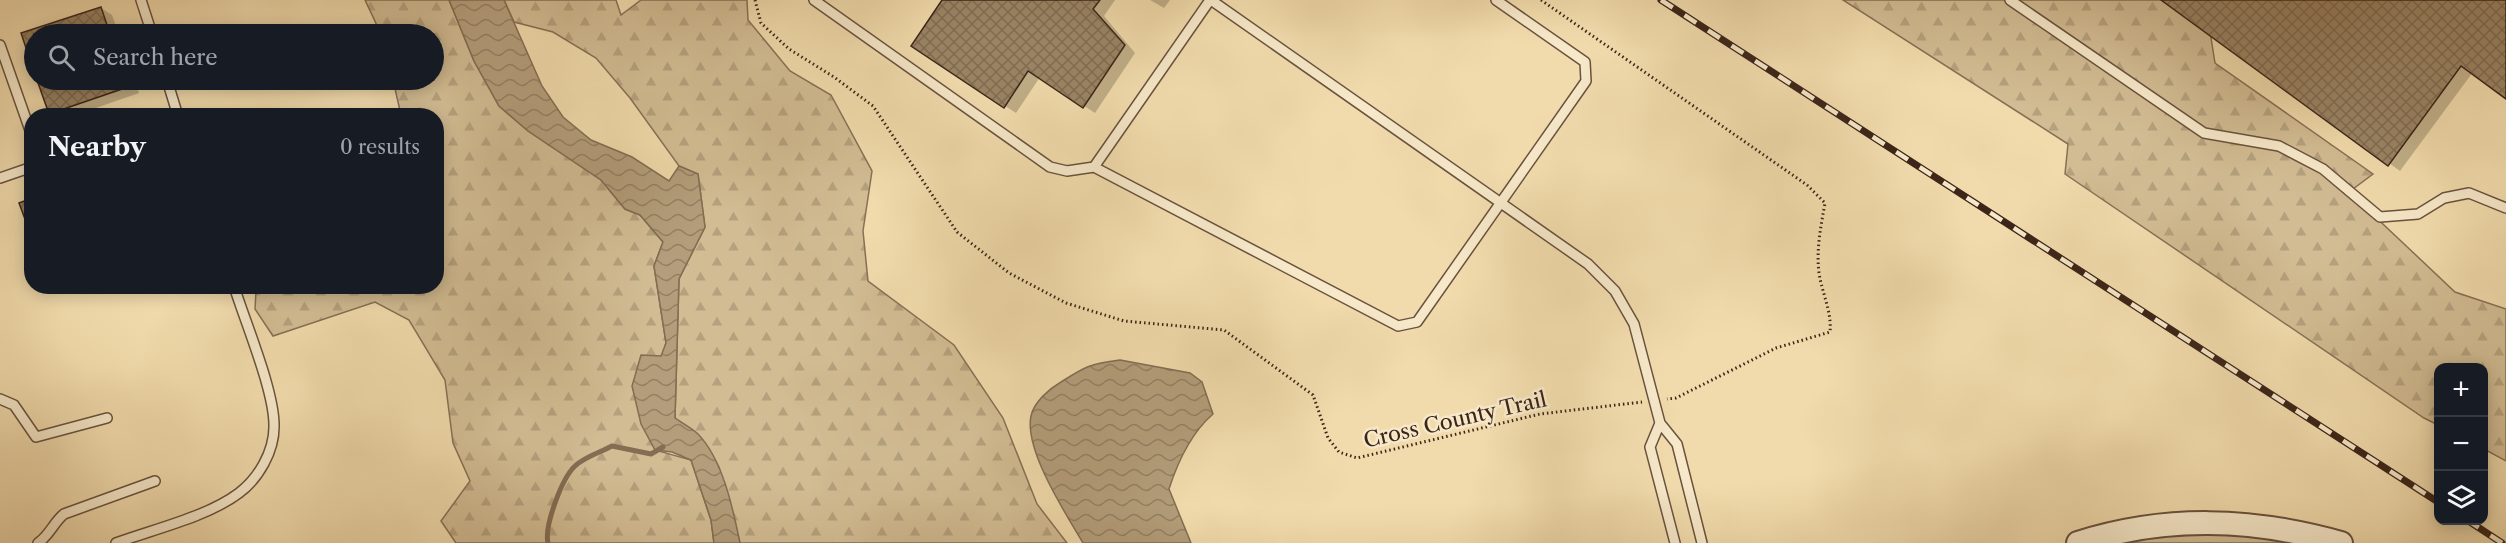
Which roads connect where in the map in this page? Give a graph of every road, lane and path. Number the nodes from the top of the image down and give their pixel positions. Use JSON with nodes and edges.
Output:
{"nodes":[{"id":1,"x":141,"y":0,"type":"edge"},
{"id":2,"x":755,"y":0,"type":"edge"},
{"id":3,"x":814,"y":0,"type":"edge"},
{"id":4,"x":1211,"y":0,"type":"edge"},
{"id":5,"x":1496,"y":0,"type":"edge"},
{"id":6,"x":1541,"y":0,"type":"edge"},
{"id":7,"x":2010,"y":0,"type":"edge"},
{"id":8,"x":149,"y":24,"type":"edge"},
{"id":9,"x":0,"y":45,"type":"edge"},
{"id":10,"x":170,"y":90,"type":"edge"},
{"id":11,"x":176,"y":108,"type":"edge"},
{"id":12,"x":24,"y":113,"type":"edge"},
{"id":13,"x":1094,"y":167,"type":"junction"},
{"id":14,"x":24,"y":170,"type":"edge"},
{"id":15,"x":0,"y":178,"type":"edge"},
{"id":16,"x":1501,"y":203,"type":"junction"},
{"id":17,"x":2506,"y":208,"type":"edge"},
{"id":18,"x":237,"y":294,"type":"edge"},
{"id":19,"x":1676,"y":398,"type":"dead end"},
{"id":20,"x":0,"y":399,"type":"edge"},
{"id":21,"x":1638,"y":403,"type":"dead end"},
{"id":22,"x":107,"y":418,"type":"dead end"},
{"id":23,"x":1660,"y":423,"type":"junction"},
{"id":24,"x":155,"y":481,"type":"dead end"},
{"id":25,"x":38,"y":543,"type":"edge"},
{"id":26,"x":116,"y":543,"type":"edge"},
{"id":27,"x":1675,"y":543,"type":"edge"},
{"id":28,"x":1702,"y":543,"type":"edge"},
{"id":29,"x":2078,"y":543,"type":"edge"},
{"id":30,"x":2341,"y":543,"type":"edge"}],
"edges":[{"from":1,"to":8,"type":"lane"},
{"from":2,"to":21,"type":"path","name":"Cross County Trail"},
{"from":3,"to":13,"type":"lane"},
{"from":4,"to":13,"type":"lane"},
{"from":4,"to":16,"type":"lane"},
{"from":5,"to":16,"type":"lane"},
{"from":6,"to":19,"type":"path"},
{"from":7,"to":17,"type":"lane"},
{"from":9,"to":12,"type":"lane"},
{"from":10,"to":11,"type":"lane"},
{"from":13,"to":16,"type":"lane"},
{"from":14,"to":15,"type":"lane"},
{"from":16,"to":23,"type":"lane"},
{"from":18,"to":26,"type":"lane"},
{"from":20,"to":22,"type":"lane"},
{"from":23,"to":27,"type":"lane"},
{"from":23,"to":28,"type":"lane"},
{"from":24,"to":25,"type":"lane"},
{"from":29,"to":30,"type":"street"}]}
